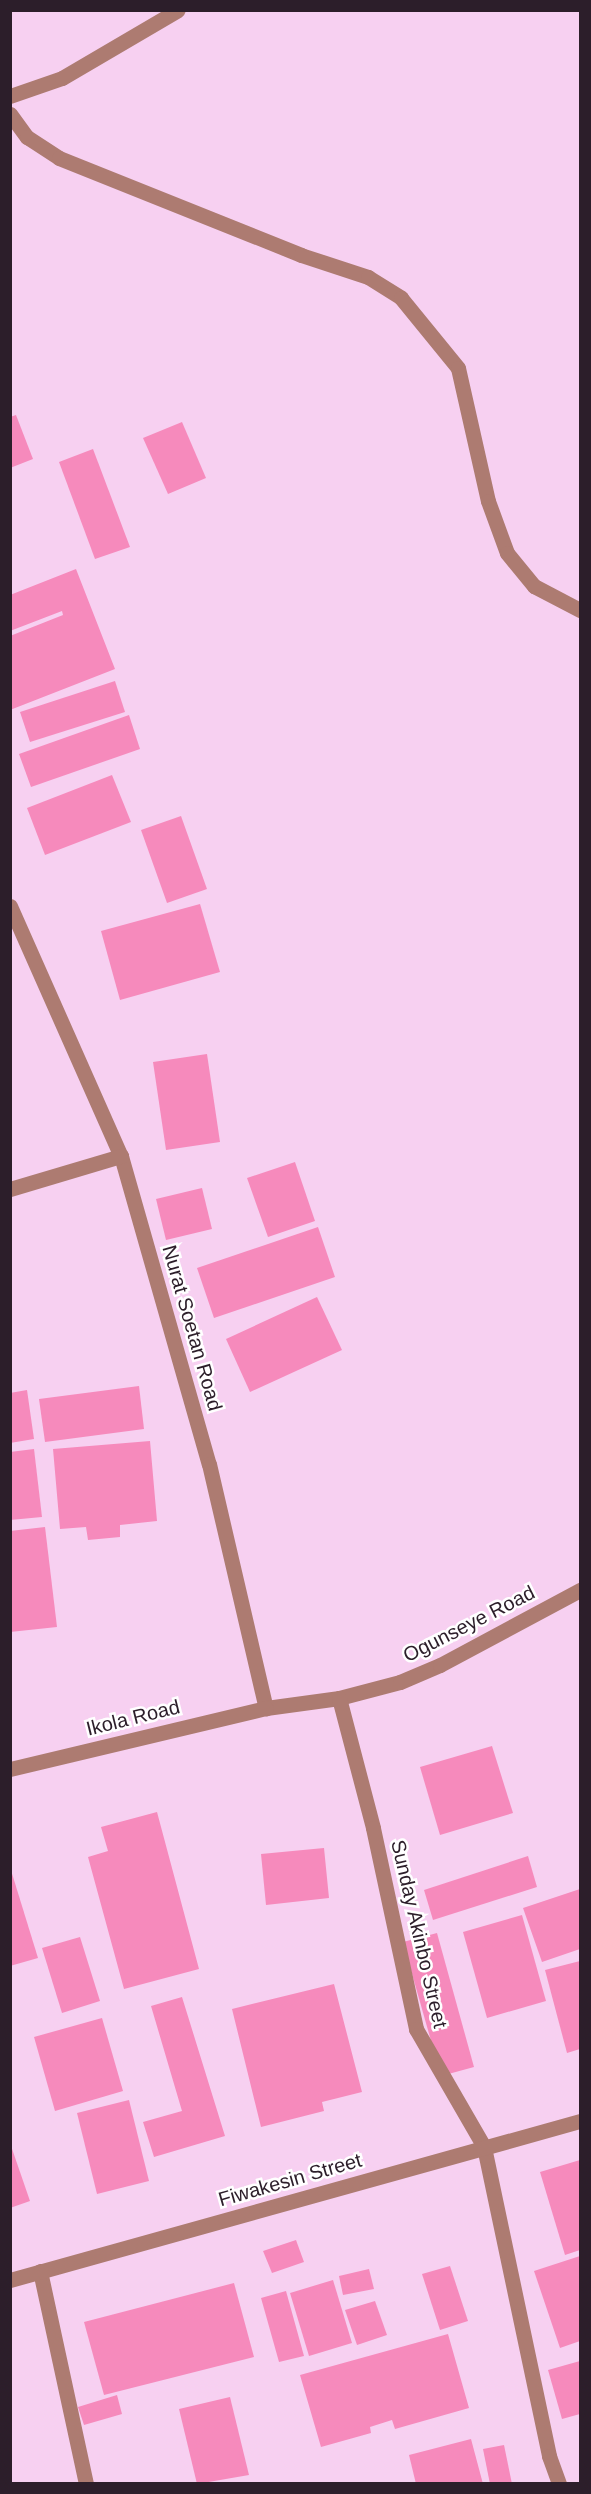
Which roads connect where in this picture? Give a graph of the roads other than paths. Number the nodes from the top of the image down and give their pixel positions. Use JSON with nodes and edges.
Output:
{"nodes":[{"id":1,"x":178,"y":10,"type":"edge"},
{"id":2,"x":10,"y":96,"type":"edge"},
{"id":3,"x":10,"y":114,"type":"edge"},
{"id":4,"x":580,"y":610,"type":"edge"},
{"id":5,"x":10,"y":906,"type":"edge"},
{"id":6,"x":121,"y":1156,"type":"junction"},
{"id":7,"x":10,"y":1189,"type":"edge"},
{"id":8,"x":580,"y":1590,"type":"edge"},
{"id":9,"x":339,"y":1698,"type":"junction"},
{"id":10,"x":266,"y":1708,"type":"junction"},
{"id":11,"x":10,"y":1769,"type":"edge"},
{"id":12,"x":580,"y":2121,"type":"edge"},
{"id":13,"x":484,"y":2147,"type":"junction"},
{"id":14,"x":40,"y":2271,"type":"junction"},
{"id":15,"x":10,"y":2280,"type":"edge"},
{"id":16,"x":86,"y":2484,"type":"edge"},
{"id":17,"x":559,"y":2484,"type":"edge"}],
"edges":[{"from":1,"to":2,"type":"street"},
{"from":3,"to":4,"type":"street"},
{"from":5,"to":6,"type":"street","name":"Nurat Soetan Road"},
{"from":6,"to":7,"type":"street"},
{"from":6,"to":10,"type":"street","name":"Nurat Soetan Road"},
{"from":8,"to":9,"type":"street","name":"Ogunseye Road"},
{"from":9,"to":10,"type":"street"},
{"from":9,"to":13,"type":"street","name":"Sunday Akinbo Street"},
{"from":10,"to":11,"type":"street","name":"Ikola Road"},
{"from":12,"to":13,"type":"street","name":"Fiwakesin Street"},
{"from":13,"to":14,"type":"street","name":"Fiwakesin Street"},
{"from":13,"to":17,"type":"street","name":"Sunday Akinbo Street"},
{"from":14,"to":15,"type":"street","name":"Fiwakesin Street"},
{"from":14,"to":16,"type":"street"}]}
